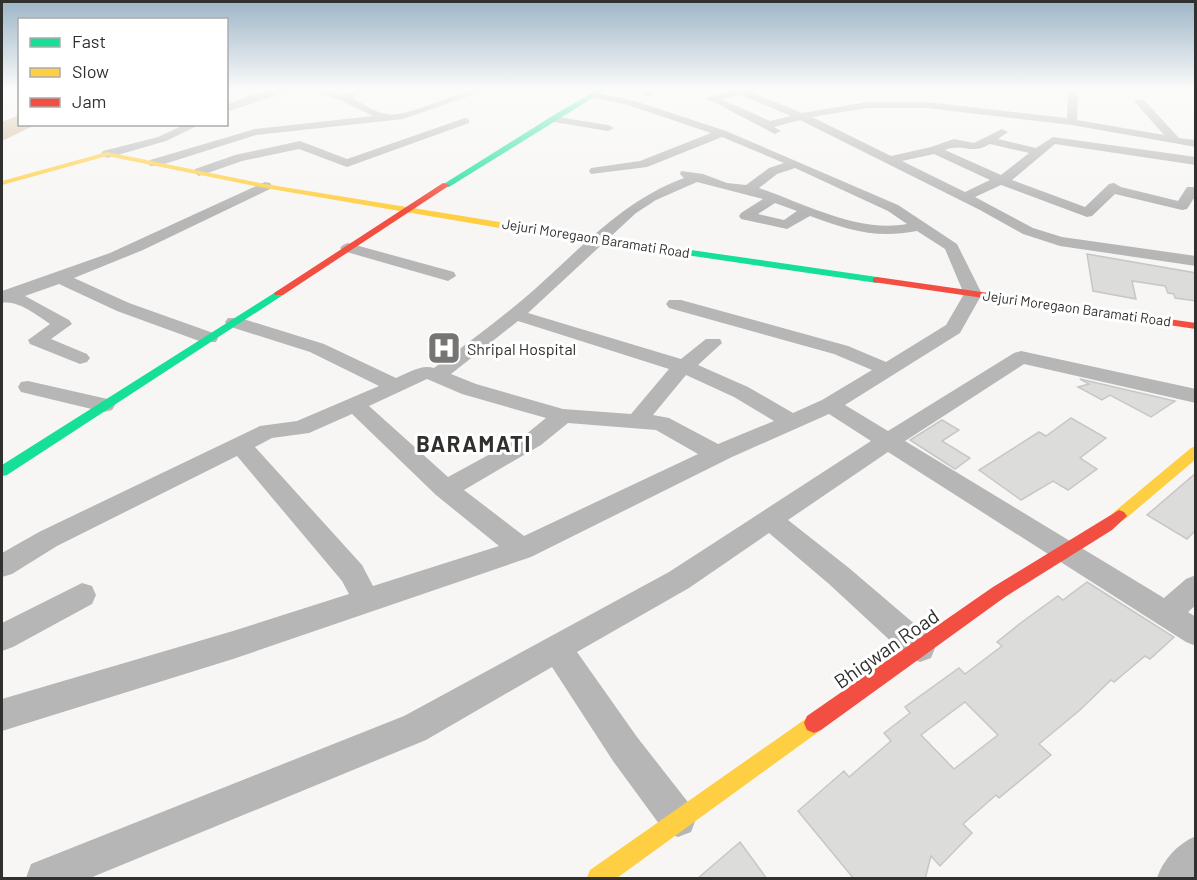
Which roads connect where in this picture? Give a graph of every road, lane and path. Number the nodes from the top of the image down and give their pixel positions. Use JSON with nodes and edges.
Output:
{"nodes":[{"id":1,"x":182,"y":130,"type":"edge"},
{"id":2,"x":273,"y":130,"type":"edge"},
{"id":3,"x":440,"y":130,"type":"edge"},
{"id":4,"x":534,"y":130,"type":"edge"},
{"id":5,"x":713,"y":130,"type":"edge"},
{"id":6,"x":829,"y":130,"type":"edge"},
{"id":7,"x":1118,"y":130,"type":"edge"},
{"id":8,"x":1166,"y":130,"type":"edge"},
{"id":9,"x":1002,"y":132,"type":"dead end"},
{"id":10,"x":722,"y":133,"type":"junction"},
{"id":11,"x":988,"y":140,"type":"junction"},
{"id":12,"x":1175,"y":140,"type":"junction"},
{"id":13,"x":1196,"y":144,"type":"edge"},
{"id":14,"x":935,"y":150,"type":"junction"},
{"id":15,"x":1040,"y":150,"type":"junction"},
{"id":16,"x":107,"y":154,"type":"junction"},
{"id":17,"x":1094,"y":159,"type":"dead end"},
{"id":18,"x":889,"y":160,"type":"junction"},
{"id":19,"x":1196,"y":161,"type":"edge"},
{"id":20,"x":154,"y":163,"type":"junction"},
{"id":21,"x":795,"y":164,"type":"junction"},
{"id":22,"x":595,"y":171,"type":"dead end"},
{"id":23,"x":199,"y":172,"type":"junction"},
{"id":24,"x":1001,"y":180,"type":"junction"},
{"id":25,"x":2,"y":183,"type":"edge"},
{"id":26,"x":265,"y":186,"type":"junction"},
{"id":27,"x":749,"y":189,"type":"junction"},
{"id":28,"x":1196,"y":191,"type":"edge"},
{"id":29,"x":964,"y":196,"type":"junction"},
{"id":30,"x":773,"y":198,"type":"junction"},
{"id":31,"x":410,"y":208,"type":"junction"},
{"id":32,"x":808,"y":210,"type":"junction"},
{"id":33,"x":919,"y":226,"type":"junction"},
{"id":34,"x":594,"y":240,"type":"junction"},
{"id":35,"x":348,"y":248,"type":"junction"},
{"id":36,"x":1196,"y":261,"type":"edge"},
{"id":37,"x":448,"y":276,"type":"dead end"},
{"id":38,"x":60,"y":278,"type":"junction"},
{"id":39,"x":973,"y":294,"type":"junction"},
{"id":40,"x":5,"y":296,"type":"edge"},
{"id":41,"x":675,"y":304,"type":"dead end"},
{"id":42,"x":513,"y":314,"type":"junction"},
{"id":43,"x":234,"y":322,"type":"junction"},
{"id":44,"x":1196,"y":326,"type":"edge"},
{"id":45,"x":209,"y":338,"type":"junction"},
{"id":46,"x":713,"y":343,"type":"dead end"},
{"id":47,"x":80,"y":358,"type":"dead end"},
{"id":48,"x":685,"y":367,"type":"junction"},
{"id":49,"x":888,"y":369,"type":"junction"},
{"id":50,"x":438,"y":375,"type":"junction"},
{"id":51,"x":396,"y":386,"type":"junction"},
{"id":52,"x":28,"y":387,"type":"dead end"},
{"id":53,"x":1196,"y":396,"type":"edge"},
{"id":54,"x":355,"y":404,"type":"junction"},
{"id":55,"x":104,"y":405,"type":"junction"},
{"id":56,"x":831,"y":405,"type":"junction"},
{"id":57,"x":563,"y":416,"type":"junction"},
{"id":58,"x":637,"y":421,"type":"junction"},
{"id":59,"x":793,"y":422,"type":"junction"},
{"id":60,"x":888,"y":441,"type":"junction"},
{"id":61,"x":240,"y":445,"type":"junction"},
{"id":62,"x":1196,"y":450,"type":"edge"},
{"id":63,"x":717,"y":454,"type":"junction"},
{"id":64,"x":2,"y":471,"type":"edge"},
{"id":65,"x":445,"y":489,"type":"junction"},
{"id":66,"x":770,"y":520,"type":"junction"},
{"id":67,"x":522,"y":549,"type":"junction"},
{"id":68,"x":1067,"y":551,"type":"junction"},
{"id":69,"x":2,"y":566,"type":"edge"},
{"id":70,"x":1196,"y":587,"type":"edge"},
{"id":71,"x":82,"y":595,"type":"dead end"},
{"id":72,"x":366,"y":601,"type":"junction"},
{"id":73,"x":1166,"y":614,"type":"junction"},
{"id":74,"x":1196,"y":633,"type":"edge"},
{"id":75,"x":2,"y":639,"type":"edge"},
{"id":76,"x":557,"y":648,"type":"junction"},
{"id":77,"x":920,"y":648,"type":"junction"},
{"id":78,"x":2,"y":715,"type":"edge"},
{"id":79,"x":678,"y":819,"type":"junction"},
{"id":80,"x":1196,"y":855,"type":"edge"},
{"id":81,"x":45,"y":879,"type":"edge"},
{"id":82,"x":598,"y":879,"type":"edge"},
{"id":83,"x":1176,"y":879,"type":"edge"}],
"edges":[{"from":1,"to":16,"type":"street"},
{"from":2,"to":20,"type":"street"},
{"from":3,"to":23,"type":"street"},
{"from":4,"to":31,"type":"street"},
{"from":5,"to":10,"type":"street"},
{"from":6,"to":18,"type":"street"},
{"from":7,"to":12,"type":"street"},
{"from":8,"to":12,"type":"street"},
{"from":9,"to":11,"type":"street"},
{"from":10,"to":21,"type":"street"},
{"from":10,"to":22,"type":"street"},
{"from":11,"to":14,"type":"street"},
{"from":11,"to":15,"type":"street"},
{"from":12,"to":13,"type":"street"},
{"from":14,"to":18,"type":"street"},
{"from":14,"to":24,"type":"street"},
{"from":15,"to":17,"type":"street"},
{"from":15,"to":19,"type":"street"},
{"from":15,"to":24,"type":"street"},
{"from":16,"to":20,"type":"street","name":"Jejuri Moregaon Baramati Road"},
{"from":16,"to":25,"type":"street","name":"Jejuri Moregaon Baramati Road"},
{"from":18,"to":29,"type":"street"},
{"from":20,"to":23,"type":"street","name":"Jejuri Moregaon Baramati Road"},
{"from":21,"to":27,"type":"street"},
{"from":21,"to":33,"type":"street"},
{"from":23,"to":26,"type":"street","name":"Jejuri Moregaon Baramati Road"},
{"from":24,"to":28,"type":"street"},
{"from":24,"to":29,"type":"street"},
{"from":26,"to":31,"type":"street","name":"Jejuri Moregaon Baramati Road"},
{"from":26,"to":38,"type":"street"},
{"from":27,"to":30,"type":"street"},
{"from":27,"to":34,"type":"street"},
{"from":29,"to":36,"type":"street"},
{"from":30,"to":32,"type":"street"},
{"from":30,"to":32,"type":"street"},
{"from":31,"to":34,"type":"street","name":"Jejuri Moregaon Baramati Road"},
{"from":31,"to":35,"type":"street"},
{"from":32,"to":33,"type":"street"},
{"from":33,"to":39,"type":"street"},
{"from":34,"to":39,"type":"street","name":"Jejuri Moregaon Baramati Road"},
{"from":34,"to":42,"type":"street"},
{"from":35,"to":37,"type":"street"},
{"from":35,"to":43,"type":"street"},
{"from":38,"to":40,"type":"street"},
{"from":38,"to":45,"type":"street"},
{"from":39,"to":44,"type":"street","name":"Jejuri Moregaon Baramati Road"},
{"from":39,"to":49,"type":"street"},
{"from":40,"to":47,"type":"street"},
{"from":41,"to":49,"type":"street"},
{"from":42,"to":48,"type":"street"},
{"from":42,"to":50,"type":"street"},
{"from":43,"to":45,"type":"street"},
{"from":43,"to":51,"type":"street"},
{"from":45,"to":55,"type":"street"},
{"from":46,"to":48,"type":"street"},
{"from":48,"to":58,"type":"street"},
{"from":48,"to":59,"type":"street"},
{"from":49,"to":56,"type":"street"},
{"from":50,"to":51,"type":"street"},
{"from":50,"to":57,"type":"street"},
{"from":51,"to":54,"type":"street"},
{"from":52,"to":55,"type":"street"},
{"from":53,"to":60,"type":"street"},
{"from":54,"to":61,"type":"street"},
{"from":54,"to":65,"type":"street"},
{"from":55,"to":64,"type":"street"},
{"from":56,"to":59,"type":"street"},
{"from":56,"to":60,"type":"street"},
{"from":57,"to":58,"type":"street"},
{"from":57,"to":65,"type":"street"},
{"from":58,"to":63,"type":"street"},
{"from":59,"to":63,"type":"street"},
{"from":60,"to":66,"type":"street"},
{"from":60,"to":68,"type":"street"},
{"from":61,"to":69,"type":"street"},
{"from":61,"to":72,"type":"street"},
{"from":62,"to":68,"type":"street","name":"Bhigwan Road"},
{"from":63,"to":67,"type":"street"},
{"from":65,"to":67,"type":"street"},
{"from":66,"to":76,"type":"street"},
{"from":66,"to":77,"type":"street"},
{"from":67,"to":72,"type":"street"},
{"from":68,"to":73,"type":"street"},
{"from":68,"to":77,"type":"street","name":"Bhigwan Road"},
{"from":70,"to":73,"type":"street"},
{"from":71,"to":75,"type":"street"},
{"from":72,"to":78,"type":"street"},
{"from":73,"to":74,"type":"street"},
{"from":76,"to":79,"type":"street"},
{"from":76,"to":81,"type":"street"},
{"from":77,"to":79,"type":"street","name":"Bhigwan Road"},
{"from":79,"to":82,"type":"street","name":"Bhigwan Road"},
{"from":80,"to":83,"type":"street"}]}
